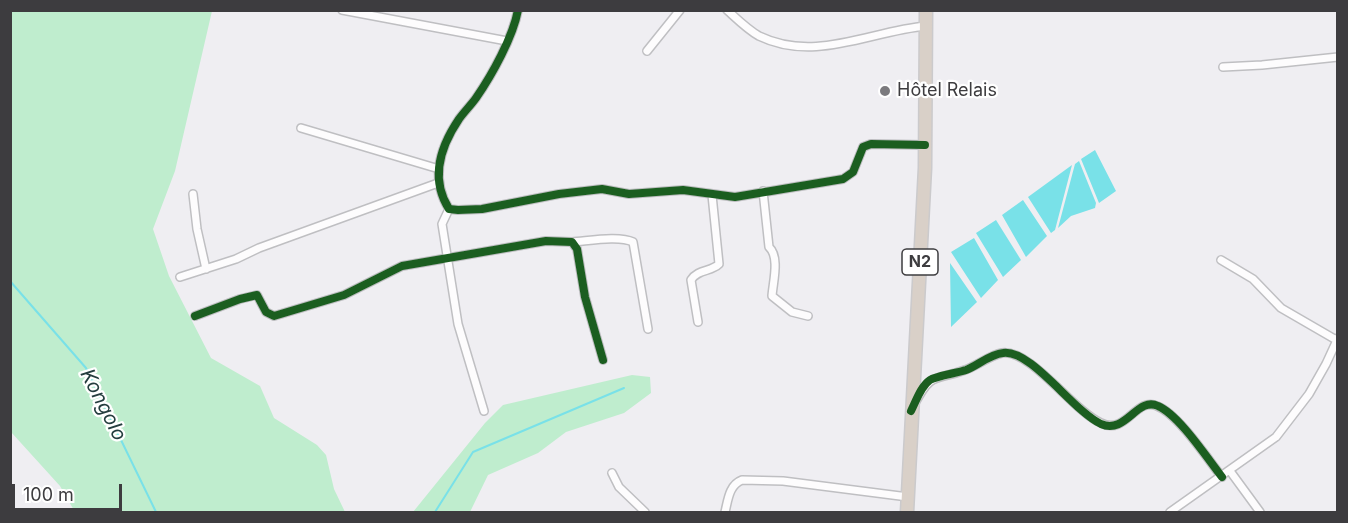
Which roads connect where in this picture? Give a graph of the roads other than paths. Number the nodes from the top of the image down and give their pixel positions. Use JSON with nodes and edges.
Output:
{"nodes":[{"id":1,"x":342,"y":10,"type":"edge"},
{"id":2,"x":518,"y":10,"type":"edge"},
{"id":3,"x":680,"y":10,"type":"edge"},
{"id":4,"x":726,"y":10,"type":"edge"},
{"id":5,"x":926,"y":10,"type":"edge"},
{"id":6,"x":926,"y":26,"type":"junction"},
{"id":7,"x":507,"y":41,"type":"junction"},
{"id":8,"x":647,"y":51,"type":"dead end"},
{"id":9,"x":1338,"y":57,"type":"edge"},
{"id":10,"x":1223,"y":67,"type":"dead end"},
{"id":11,"x":301,"y":128,"type":"dead end"},
{"id":12,"x":925,"y":145,"type":"junction"},
{"id":13,"x":439,"y":169,"type":"junction"},
{"id":14,"x":438,"y":183,"type":"junction"},
{"id":15,"x":763,"y":191,"type":"junction"},
{"id":16,"x":193,"y":194,"type":"dead end"},
{"id":17,"x":712,"y":195,"type":"junction"},
{"id":18,"x":449,"y":209,"type":"junction"},
{"id":19,"x":572,"y":242,"type":"junction"},
{"id":20,"x":447,"y":258,"type":"junction"},
{"id":21,"x":1221,"y":260,"type":"dead end"},
{"id":22,"x":206,"y":269,"type":"junction"},
{"id":23,"x":180,"y":277,"type":"dead end"},
{"id":24,"x":195,"y":316,"type":"dead end"},
{"id":25,"x":808,"y":316,"type":"dead end"},
{"id":26,"x":698,"y":322,"type":"dead end"},
{"id":27,"x":648,"y":329,"type":"dead end"},
{"id":28,"x":1337,"y":340,"type":"edge"},
{"id":29,"x":603,"y":360,"type":"dead end"},
{"id":30,"x":484,"y":411,"type":"dead end"},
{"id":31,"x":911,"y":411,"type":"junction"},
{"id":32,"x":1230,"y":471,"type":"junction"},
{"id":33,"x":612,"y":474,"type":"dead end"},
{"id":34,"x":1222,"y":477,"type":"junction"},
{"id":35,"x":908,"y":497,"type":"junction"},
{"id":36,"x":645,"y":513,"type":"edge"},
{"id":37,"x":725,"y":513,"type":"edge"},
{"id":38,"x":907,"y":513,"type":"edge"},
{"id":39,"x":1170,"y":513,"type":"edge"},
{"id":40,"x":1260,"y":513,"type":"edge"}],
"edges":[{"from":1,"to":7,"type":"street"},
{"from":2,"to":7,"type":"street"},
{"from":3,"to":8,"type":"street"},
{"from":4,"to":6,"type":"street"},
{"from":5,"to":6,"type":"highway","number":"N2"},
{"from":6,"to":12,"type":"highway","number":"N2"},
{"from":7,"to":13,"type":"street"},
{"from":9,"to":10,"type":"street"},
{"from":11,"to":13,"type":"street"},
{"from":12,"to":15,"type":"street"},
{"from":12,"to":31,"type":"highway","number":"N2"},
{"from":13,"to":14,"type":"street"},
{"from":14,"to":18,"type":"street"},
{"from":14,"to":22,"type":"street"},
{"from":15,"to":17,"type":"street"},
{"from":15,"to":25,"type":"street"},
{"from":16,"to":22,"type":"street"},
{"from":17,"to":18,"type":"street"},
{"from":17,"to":26,"type":"street"},
{"from":18,"to":20,"type":"street"},
{"from":19,"to":20,"type":"street"},
{"from":19,"to":27,"type":"street"},
{"from":19,"to":29,"type":"street"},
{"from":20,"to":24,"type":"street"},
{"from":20,"to":30,"type":"street"},
{"from":21,"to":28,"type":"street"},
{"from":22,"to":23,"type":"street"},
{"from":28,"to":32,"type":"street"},
{"from":31,"to":34,"type":"street"},
{"from":31,"to":35,"type":"highway","number":"N2"},
{"from":32,"to":34,"type":"street"},
{"from":32,"to":40,"type":"street"},
{"from":33,"to":36,"type":"street"},
{"from":34,"to":39,"type":"street"},
{"from":35,"to":37,"type":"street"},
{"from":35,"to":38,"type":"highway","number":"N2"}]}
